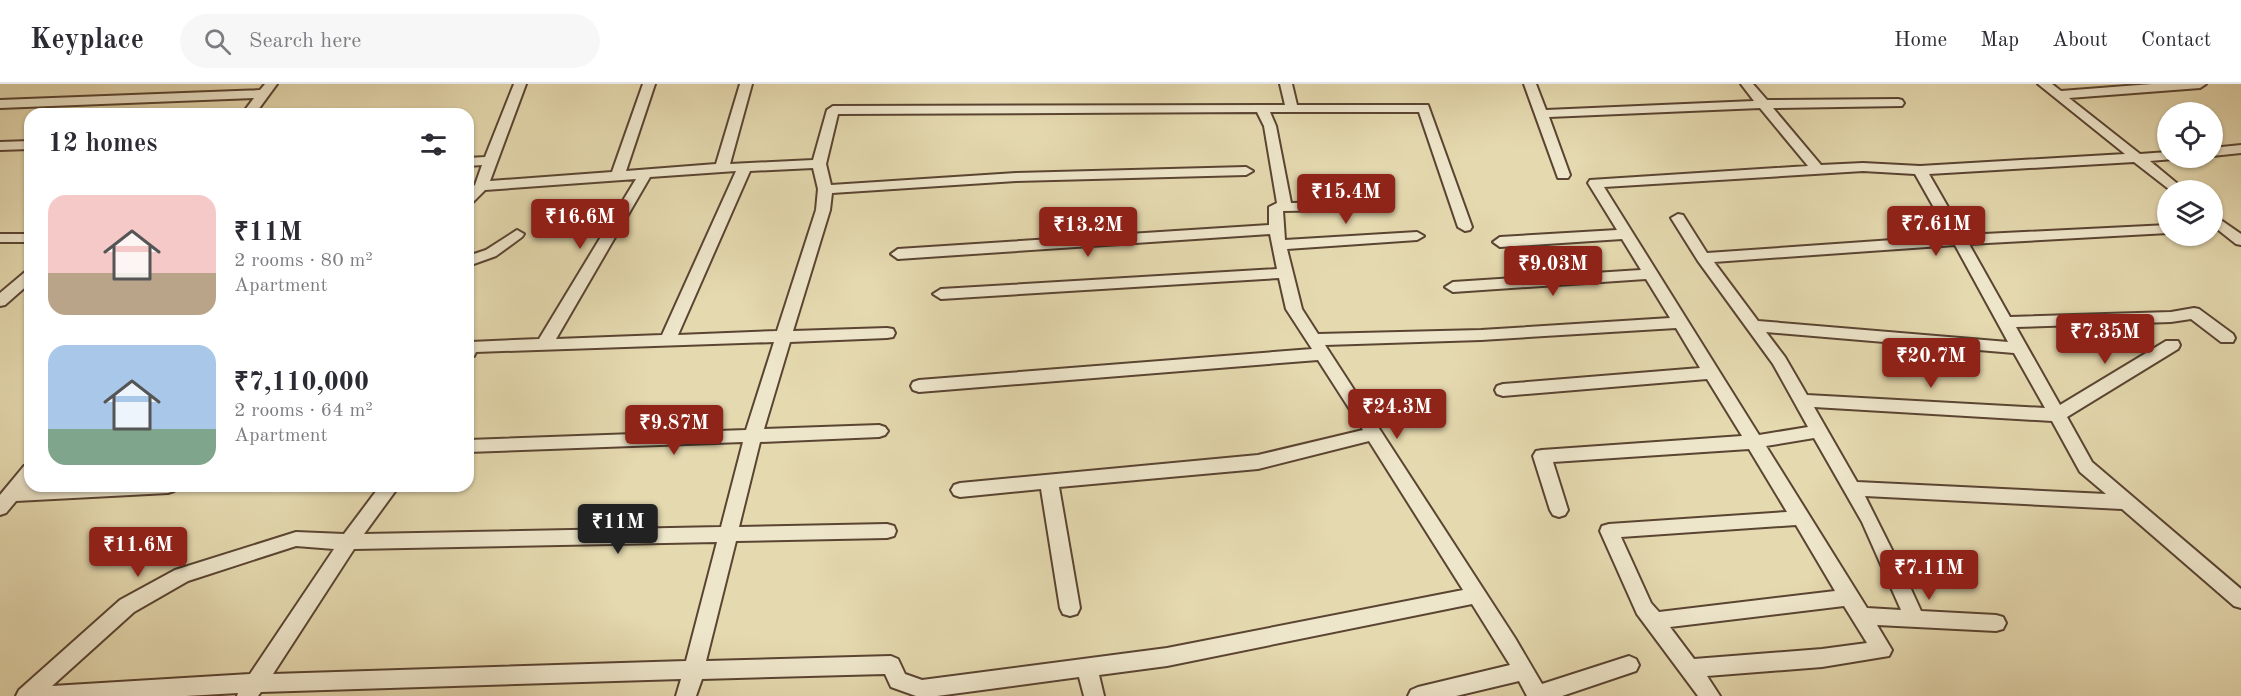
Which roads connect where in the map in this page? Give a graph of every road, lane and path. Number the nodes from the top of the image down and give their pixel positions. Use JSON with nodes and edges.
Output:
{"nodes":[{"id":1,"x":520,"y":84,"type":"edge"},
{"id":2,"x":649,"y":84,"type":"edge"},
{"id":3,"x":746,"y":84,"type":"edge"},
{"id":4,"x":1286,"y":84,"type":"edge"},
{"id":5,"x":1530,"y":84,"type":"edge"},
{"id":6,"x":1747,"y":84,"type":"edge"},
{"id":7,"x":2044,"y":84,"type":"edge"},
{"id":8,"x":2200,"y":84,"type":"edge"},
{"id":9,"x":267,"y":89,"type":"edge"},
{"id":10,"x":2058,"y":95,"type":"junction"},
{"id":11,"x":1898,"y":103,"type":"dead end"},
{"id":12,"x":0,"y":104,"type":"edge"},
{"id":13,"x":1763,"y":104,"type":"junction"},
{"id":14,"x":253,"y":108,"type":"edge"},
{"id":15,"x":1262,"y":109,"type":"junction"},
{"id":16,"x":1292,"y":109,"type":"junction"},
{"id":17,"x":1541,"y":114,"type":"junction"},
{"id":18,"x":24,"y":145,"type":"edge"},
{"id":19,"x":0,"y":146,"type":"edge"},
{"id":20,"x":2241,"y":149,"type":"edge"},
{"id":21,"x":2223,"y":151,"type":"edge"},
{"id":22,"x":2157,"y":157,"type":"edge"},
{"id":23,"x":2139,"y":159,"type":"junction"},
{"id":24,"x":491,"y":161,"type":"junction"},
{"id":25,"x":474,"y":162,"type":"edge"},
{"id":26,"x":819,"y":164,"type":"junction"},
{"id":27,"x":745,"y":167,"type":"junction"},
{"id":28,"x":722,"y":168,"type":"junction"},
{"id":29,"x":1818,"y":170,"type":"junction"},
{"id":30,"x":1920,"y":170,"type":"junction"},
{"id":31,"x":1246,"y":171,"type":"dead end"},
{"id":32,"x":646,"y":173,"type":"junction"},
{"id":33,"x":618,"y":175,"type":"junction"},
{"id":34,"x":1563,"y":175,"type":"dead end"},
{"id":35,"x":2165,"y":180,"type":"edge"},
{"id":36,"x":482,"y":186,"type":"junction"},
{"id":37,"x":825,"y":189,"type":"junction"},
{"id":38,"x":474,"y":194,"type":"edge"},
{"id":39,"x":1285,"y":207,"type":"junction"},
{"id":40,"x":1342,"y":207,"type":"dead end"},
{"id":41,"x":1678,"y":218,"type":"dead end"},
{"id":42,"x":2223,"y":224,"type":"edge"},
{"id":43,"x":2241,"y":224,"type":"edge"},
{"id":44,"x":1465,"y":227,"type":"dead end"},
{"id":45,"x":2223,"y":229,"type":"edge"},
{"id":46,"x":2157,"y":230,"type":"edge"},
{"id":47,"x":517,"y":234,"type":"dead end"},
{"id":48,"x":1627,"y":234,"type":"junction"},
{"id":49,"x":1417,"y":236,"type":"dead end"},
{"id":50,"x":1277,"y":237,"type":"junction"},
{"id":51,"x":0,"y":238,"type":"edge"},
{"id":52,"x":24,"y":238,"type":"edge"},
{"id":53,"x":1959,"y":240,"type":"junction"},
{"id":54,"x":2241,"y":241,"type":"edge"},
{"id":55,"x":1500,"y":242,"type":"dead end"},
{"id":56,"x":898,"y":254,"type":"dead end"},
{"id":57,"x":1703,"y":258,"type":"junction"},
{"id":58,"x":474,"y":259,"type":"edge"},
{"id":59,"x":1285,"y":273,"type":"junction"},
{"id":60,"x":1651,"y":274,"type":"junction"},
{"id":61,"x":24,"y":280,"type":"edge"},
{"id":62,"x":1453,"y":287,"type":"dead end"},
{"id":63,"x":941,"y":294,"type":"dead end"},
{"id":64,"x":0,"y":301,"type":"edge"},
{"id":65,"x":2004,"y":322,"type":"junction"},
{"id":66,"x":1681,"y":323,"type":"junction"},
{"id":67,"x":1753,"y":326,"type":"junction"},
{"id":68,"x":887,"y":333,"type":"dead end"},
{"id":69,"x":784,"y":336,"type":"junction"},
{"id":70,"x":2227,"y":338,"type":"dead end"},
{"id":71,"x":667,"y":341,"type":"junction"},
{"id":72,"x":544,"y":345,"type":"junction"},
{"id":73,"x":2172,"y":345,"type":"dead end"},
{"id":74,"x":1317,"y":347,"type":"junction"},
{"id":75,"x":474,"y":348,"type":"edge"},
{"id":76,"x":2019,"y":348,"type":"junction"},
{"id":77,"x":1712,"y":373,"type":"junction"},
{"id":78,"x":919,"y":386,"type":"dead end"},
{"id":79,"x":1503,"y":390,"type":"dead end"},
{"id":80,"x":1802,"y":401,"type":"junction"},
{"id":81,"x":2057,"y":415,"type":"junction"},
{"id":82,"x":879,"y":431,"type":"dead end"},
{"id":83,"x":1819,"y":431,"type":"junction"},
{"id":84,"x":1372,"y":434,"type":"junction"},
{"id":85,"x":754,"y":435,"type":"junction"},
{"id":86,"x":1754,"y":442,"type":"junction"},
{"id":87,"x":474,"y":446,"type":"edge"},
{"id":88,"x":24,"y":478,"type":"edge"},
{"id":89,"x":1049,"y":482,"type":"junction"},
{"id":90,"x":1852,"y":489,"type":"junction"},
{"id":91,"x":960,"y":490,"type":"dead end"},
{"id":92,"x":103,"y":492,"type":"edge"},
{"id":93,"x":386,"y":492,"type":"edge"},
{"id":94,"x":6,"y":501,"type":"edge"},
{"id":95,"x":2128,"y":502,"type":"junction"},
{"id":96,"x":1559,"y":510,"type":"dead end"},
{"id":97,"x":1801,"y":518,"type":"junction"},
{"id":98,"x":887,"y":531,"type":"dead end"},
{"id":99,"x":728,"y":534,"type":"junction"},
{"id":100,"x":349,"y":542,"type":"junction"},
{"id":101,"x":1892,"y":567,"type":"junction"},
{"id":102,"x":1968,"y":572,"type":"dead end"},
{"id":103,"x":1476,"y":595,"type":"junction"},
{"id":104,"x":1850,"y":597,"type":"junction"},
{"id":105,"x":2241,"y":600,"type":"edge"},
{"id":106,"x":1070,"y":608,"type":"dead end"},
{"id":107,"x":1861,"y":616,"type":"junction"},
{"id":108,"x":1915,"y":619,"type":"junction"},
{"id":109,"x":1655,"y":621,"type":"junction"},
{"id":110,"x":1996,"y":623,"type":"dead end"},
{"id":111,"x":1629,"y":665,"type":"dead end"},
{"id":112,"x":1087,"y":668,"type":"junction"},
{"id":113,"x":1691,"y":668,"type":"junction"},
{"id":114,"x":694,"y":670,"type":"junction"},
{"id":115,"x":1524,"y":671,"type":"junction"},
{"id":116,"x":251,"y":689,"type":"edge"},
{"id":117,"x":28,"y":696,"type":"edge"},
{"id":118,"x":686,"y":696,"type":"edge"},
{"id":119,"x":1094,"y":696,"type":"edge"},
{"id":120,"x":1418,"y":696,"type":"edge"},
{"id":121,"x":1538,"y":696,"type":"edge"},
{"id":122,"x":1710,"y":696,"type":"edge"}],
"edges":[{"from":1,"to":24,"type":"street"},
{"from":2,"to":33,"type":"street"},
{"from":3,"to":28,"type":"street"},
{"from":4,"to":16,"type":"street"},
{"from":5,"to":17,"type":"street"},
{"from":6,"to":13,"type":"street"},
{"from":7,"to":10,"type":"street"},
{"from":8,"to":10,"type":"street"},
{"from":9,"to":12,"type":"street"},
{"from":9,"to":14,"type":"street"},
{"from":10,"to":23,"type":"street"},
{"from":11,"to":13,"type":"street"},
{"from":13,"to":17,"type":"street"},
{"from":13,"to":29,"type":"street"},
{"from":15,"to":16,"type":"street"},
{"from":15,"to":26,"type":"street"},
{"from":15,"to":39,"type":"street"},
{"from":16,"to":44,"type":"street"},
{"from":17,"to":34,"type":"street"},
{"from":18,"to":19,"type":"street"},
{"from":20,"to":21,"type":"street"},
{"from":22,"to":23,"type":"street"},
{"from":23,"to":30,"type":"street"},
{"from":23,"to":35,"type":"street"},
{"from":24,"to":25,"type":"street"},
{"from":24,"to":36,"type":"street"},
{"from":26,"to":27,"type":"street"},
{"from":26,"to":37,"type":"street"},
{"from":27,"to":28,"type":"street"},
{"from":27,"to":71,"type":"street"},
{"from":28,"to":32,"type":"street"},
{"from":29,"to":30,"type":"street"},
{"from":29,"to":48,"type":"street"},
{"from":30,"to":53,"type":"street"},
{"from":31,"to":37,"type":"street"},
{"from":32,"to":33,"type":"street"},
{"from":32,"to":72,"type":"street"},
{"from":33,"to":36,"type":"street"},
{"from":36,"to":38,"type":"street"},
{"from":37,"to":69,"type":"street"},
{"from":39,"to":40,"type":"street"},
{"from":39,"to":50,"type":"street"},
{"from":41,"to":57,"type":"street"},
{"from":42,"to":43,"type":"street"},
{"from":45,"to":54,"type":"street"},
{"from":46,"to":53,"type":"street"},
{"from":47,"to":58,"type":"street"},
{"from":48,"to":55,"type":"street"},
{"from":48,"to":60,"type":"street"},
{"from":49,"to":50,"type":"street"},
{"from":50,"to":56,"type":"street"},
{"from":50,"to":59,"type":"street"},
{"from":51,"to":52,"type":"street"},
{"from":53,"to":57,"type":"street"},
{"from":53,"to":65,"type":"street"},
{"from":57,"to":67,"type":"street"},
{"from":59,"to":63,"type":"street"},
{"from":59,"to":74,"type":"street"},
{"from":60,"to":62,"type":"street"},
{"from":60,"to":66,"type":"street"},
{"from":61,"to":64,"type":"street"},
{"from":65,"to":70,"type":"street"},
{"from":65,"to":76,"type":"street"},
{"from":66,"to":74,"type":"street"},
{"from":66,"to":77,"type":"street"},
{"from":67,"to":76,"type":"street"},
{"from":67,"to":80,"type":"street"},
{"from":68,"to":69,"type":"street"},
{"from":69,"to":71,"type":"street"},
{"from":69,"to":85,"type":"street"},
{"from":71,"to":72,"type":"street"},
{"from":72,"to":75,"type":"street"},
{"from":73,"to":81,"type":"street"},
{"from":74,"to":78,"type":"street"},
{"from":74,"to":84,"type":"street"},
{"from":76,"to":81,"type":"street"},
{"from":77,"to":79,"type":"street"},
{"from":77,"to":86,"type":"street"},
{"from":80,"to":81,"type":"street"},
{"from":80,"to":83,"type":"street"},
{"from":81,"to":95,"type":"street"},
{"from":82,"to":85,"type":"street"},
{"from":83,"to":86,"type":"street"},
{"from":83,"to":90,"type":"street"},
{"from":84,"to":89,"type":"street"},
{"from":84,"to":103,"type":"street"},
{"from":85,"to":87,"type":"street"},
{"from":85,"to":99,"type":"street"},
{"from":86,"to":96,"type":"street"},
{"from":86,"to":97,"type":"street"},
{"from":88,"to":94,"type":"street"},
{"from":89,"to":91,"type":"street"},
{"from":89,"to":106,"type":"street"},
{"from":90,"to":95,"type":"street"},
{"from":90,"to":101,"type":"street"},
{"from":92,"to":94,"type":"street"},
{"from":93,"to":100,"type":"street"},
{"from":95,"to":105,"type":"street"},
{"from":97,"to":104,"type":"street"},
{"from":97,"to":109,"type":"street"},
{"from":98,"to":99,"type":"street"},
{"from":99,"to":100,"type":"street"},
{"from":99,"to":114,"type":"street"},
{"from":100,"to":116,"type":"street"},
{"from":100,"to":117,"type":"street"},
{"from":101,"to":102,"type":"street"},
{"from":101,"to":108,"type":"street"},
{"from":103,"to":112,"type":"street"},
{"from":103,"to":115,"type":"street"},
{"from":104,"to":107,"type":"street"},
{"from":104,"to":109,"type":"street"},
{"from":107,"to":108,"type":"street"},
{"from":107,"to":113,"type":"street"},
{"from":108,"to":110,"type":"street"},
{"from":109,"to":113,"type":"street"},
{"from":111,"to":121,"type":"street"},
{"from":112,"to":114,"type":"street"},
{"from":112,"to":119,"type":"street"},
{"from":113,"to":122,"type":"street"},
{"from":114,"to":116,"type":"street"},
{"from":114,"to":118,"type":"street"},
{"from":115,"to":120,"type":"street"},
{"from":115,"to":121,"type":"street"},
{"from":116,"to":117,"type":"street"}]}
